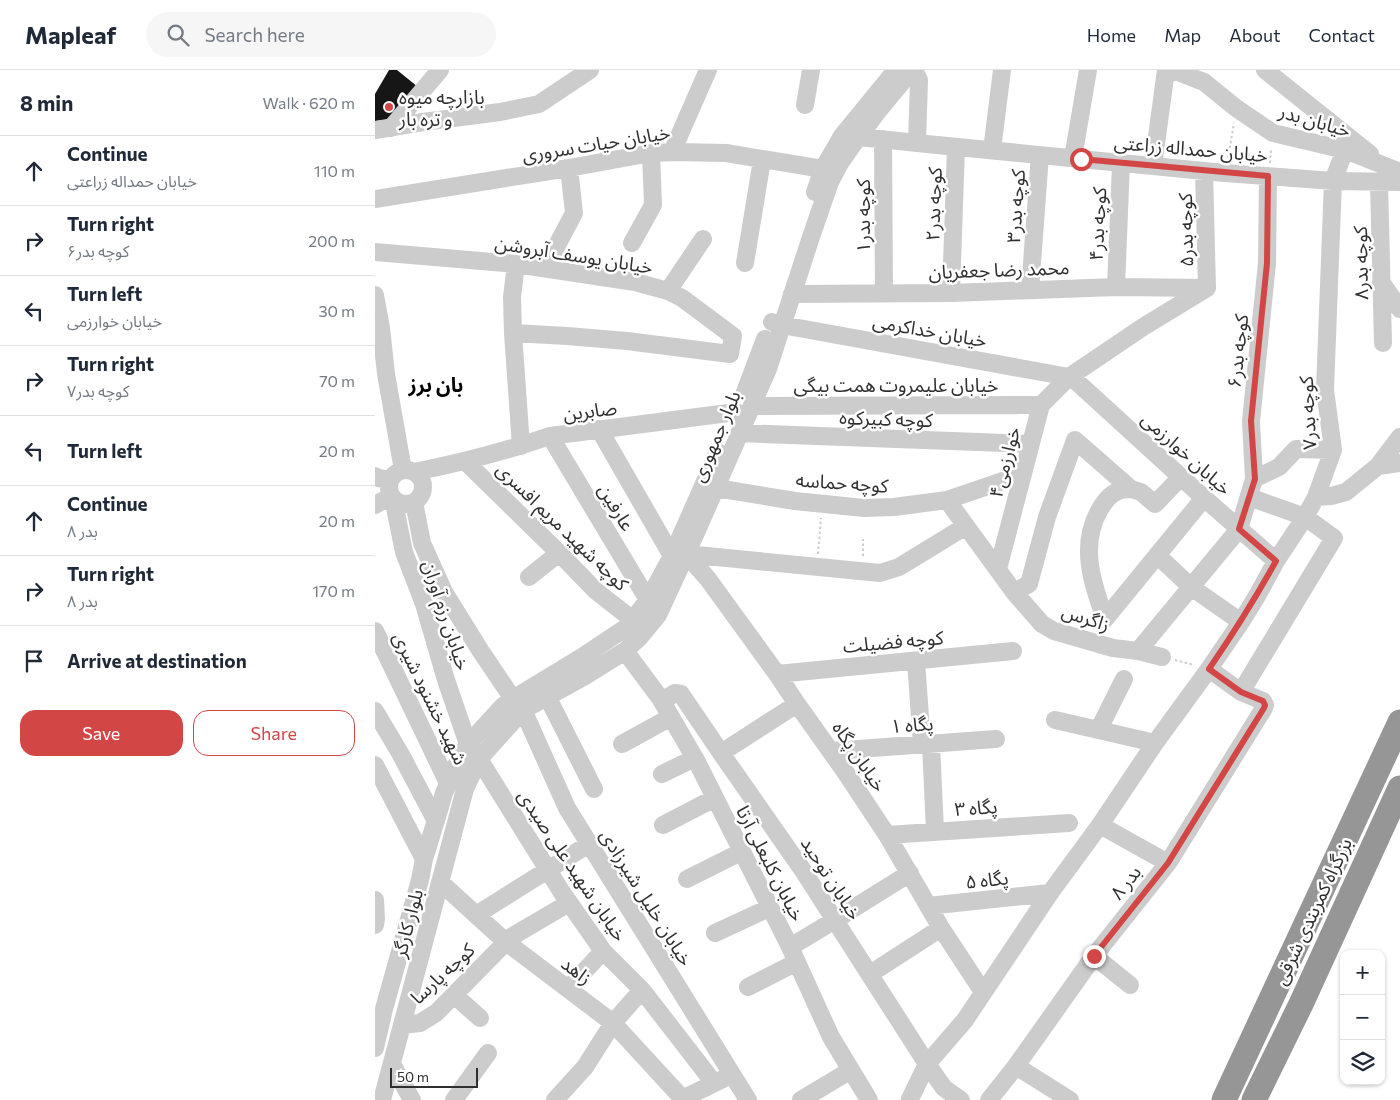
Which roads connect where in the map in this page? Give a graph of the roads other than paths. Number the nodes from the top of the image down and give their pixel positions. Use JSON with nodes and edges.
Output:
{"nodes":[{"id":1,"x":440,"y":70,"type":"edge"},
{"id":2,"x":708,"y":70,"type":"edge"},
{"id":3,"x":811,"y":70,"type":"edge"},
{"id":4,"x":896,"y":70,"type":"edge"},
{"id":5,"x":913,"y":70,"type":"edge"},
{"id":6,"x":1002,"y":70,"type":"edge"},
{"id":7,"x":1088,"y":70,"type":"edge"},
{"id":8,"x":1172,"y":70,"type":"edge"},
{"id":9,"x":1265,"y":70,"type":"edge"},
{"id":10,"x":576,"y":73,"type":"edge"},
{"id":11,"x":805,"y":105,"type":"dead end"},
{"id":12,"x":383,"y":129,"type":"edge"},
{"id":13,"x":859,"y":137,"type":"junction"},
{"id":14,"x":883,"y":139,"type":"junction"},
{"id":15,"x":917,"y":143,"type":"junction"},
{"id":16,"x":956,"y":147,"type":"junction"},
{"id":17,"x":992,"y":150,"type":"junction"},
{"id":18,"x":1345,"y":150,"type":"junction"},
{"id":19,"x":672,"y":152,"type":"junction"},
{"id":20,"x":651,"y":153,"type":"junction"},
{"id":21,"x":1039,"y":155,"type":"junction"},
{"id":22,"x":1073,"y":158,"type":"junction"},
{"id":23,"x":762,"y":160,"type":"junction"},
{"id":24,"x":1121,"y":163,"type":"junction"},
{"id":25,"x":1383,"y":164,"type":"junction"},
{"id":26,"x":1153,"y":166,"type":"junction"},
{"id":27,"x":569,"y":168,"type":"junction"},
{"id":28,"x":823,"y":169,"type":"junction"},
{"id":29,"x":1204,"y":170,"type":"junction"},
{"id":30,"x":1400,"y":172,"type":"edge"},
{"id":31,"x":1268,"y":176,"type":"junction"},
{"id":32,"x":1333,"y":181,"type":"junction"},
{"id":33,"x":1379,"y":182,"type":"junction"},
{"id":34,"x":1400,"y":182,"type":"edge"},
{"id":35,"x":375,"y":199,"type":"edge"},
{"id":36,"x":703,"y":239,"type":"dead end"},
{"id":37,"x":632,"y":244,"type":"dead end"},
{"id":38,"x":375,"y":252,"type":"edge"},
{"id":39,"x":515,"y":264,"type":"junction"},
{"id":40,"x":745,"y":264,"type":"dead end"},
{"id":41,"x":545,"y":268,"type":"junction"},
{"id":42,"x":1381,"y":282,"type":"junction"},
{"id":43,"x":1400,"y":283,"type":"edge"},
{"id":44,"x":1115,"y":287,"type":"junction"},
{"id":45,"x":1207,"y":288,"type":"junction"},
{"id":46,"x":1030,"y":290,"type":"junction"},
{"id":47,"x":668,"y":291,"type":"junction"},
{"id":48,"x":884,"y":292,"type":"junction"},
{"id":49,"x":951,"y":293,"type":"junction"},
{"id":50,"x":792,"y":294,"type":"junction"},
{"id":51,"x":375,"y":295,"type":"edge"},
{"id":52,"x":1400,"y":309,"type":"edge"},
{"id":53,"x":777,"y":323,"type":"junction"},
{"id":54,"x":513,"y":333,"type":"junction"},
{"id":55,"x":1383,"y":343,"type":"dead end"},
{"id":56,"x":1069,"y":377,"type":"junction"},
{"id":57,"x":1041,"y":405,"type":"junction"},
{"id":58,"x":744,"y":409,"type":"junction"},
{"id":59,"x":599,"y":430,"type":"junction"},
{"id":60,"x":739,"y":433,"type":"junction"},
{"id":61,"x":550,"y":436,"type":"junction"},
{"id":62,"x":1400,"y":437,"type":"edge"},
{"id":63,"x":1030,"y":444,"type":"junction"},
{"id":64,"x":521,"y":446,"type":"junction"},
{"id":65,"x":1333,"y":450,"type":"junction"},
{"id":66,"x":459,"y":463,"type":"junction"},
{"id":67,"x":1400,"y":463,"type":"edge"},
{"id":68,"x":1378,"y":466,"type":"junction"},
{"id":69,"x":1023,"y":474,"type":"junction"},
{"id":70,"x":1181,"y":477,"type":"junction"},
{"id":71,"x":1255,"y":479,"type":"junction"},
{"id":72,"x":395,"y":484,"type":"edge"},
{"id":73,"x":716,"y":488,"type":"junction"},
{"id":74,"x":1131,"y":489,"type":"junction"},
{"id":75,"x":1249,"y":497,"type":"junction"},
{"id":76,"x":1316,"y":497,"type":"junction"},
{"id":77,"x":1204,"y":498,"type":"junction"},
{"id":78,"x":947,"y":500,"type":"junction"},
{"id":79,"x":375,"y":504,"type":"edge"},
{"id":80,"x":1305,"y":517,"type":"junction"},
{"id":81,"x":966,"y":526,"type":"junction"},
{"id":82,"x":1239,"y":529,"type":"junction"},
{"id":83,"x":422,"y":543,"type":"junction"},
{"id":84,"x":404,"y":552,"type":"junction"},
{"id":85,"x":559,"y":553,"type":"junction"},
{"id":86,"x":679,"y":555,"type":"junction"},
{"id":87,"x":1157,"y":555,"type":"junction"},
{"id":88,"x":1276,"y":561,"type":"junction"},
{"id":89,"x":998,"y":569,"type":"junction"},
{"id":90,"x":529,"y":577,"type":"dead end"},
{"id":91,"x":1191,"y":587,"type":"junction"},
{"id":92,"x":1014,"y":592,"type":"junction"},
{"id":93,"x":648,"y":600,"type":"junction"},
{"id":94,"x":1241,"y":622,"type":"junction"},
{"id":95,"x":638,"y":626,"type":"junction"},
{"id":96,"x":375,"y":631,"type":"edge"},
{"id":97,"x":625,"y":651,"type":"junction"},
{"id":98,"x":1013,"y":651,"type":"dead end"},
{"id":99,"x":1139,"y":651,"type":"junction"},
{"id":100,"x":1162,"y":657,"type":"road end"},
{"id":101,"x":916,"y":660,"type":"junction"},
{"id":102,"x":1209,"y":669,"type":"junction"},
{"id":103,"x":777,"y":674,"type":"junction"},
{"id":104,"x":1123,"y":679,"type":"dead end"},
{"id":105,"x":1241,"y":692,"type":"junction"},
{"id":106,"x":548,"y":698,"type":"junction"},
{"id":107,"x":662,"y":701,"type":"junction"},
{"id":108,"x":797,"y":704,"type":"junction"},
{"id":109,"x":518,"y":705,"type":"junction"},
{"id":110,"x":375,"y":711,"type":"edge"},
{"id":111,"x":671,"y":717,"type":"junction"},
{"id":112,"x":1055,"y":720,"type":"dead end"},
{"id":113,"x":1400,"y":722,"type":"edge"},
{"id":114,"x":1099,"y":729,"type":"junction"},
{"id":115,"x":996,"y":739,"type":"dead end"},
{"id":116,"x":1155,"y":743,"type":"junction"},
{"id":117,"x":468,"y":744,"type":"junction"},
{"id":118,"x":622,"y":744,"type":"dead end"},
{"id":119,"x":927,"y":744,"type":"junction"},
{"id":120,"x":831,"y":751,"type":"junction"},
{"id":121,"x":721,"y":753,"type":"junction"},
{"id":122,"x":695,"y":758,"type":"junction"},
{"id":123,"x":479,"y":759,"type":"junction"},
{"id":124,"x":375,"y":765,"type":"edge"},
{"id":125,"x":662,"y":774,"type":"dead end"},
{"id":126,"x":448,"y":783,"type":"junction"},
{"id":127,"x":1400,"y":788,"type":"edge"},
{"id":128,"x":594,"y":789,"type":"dead end"},
{"id":129,"x":715,"y":798,"type":"junction"},
{"id":130,"x":436,"y":821,"type":"junction"},
{"id":131,"x":1069,"y":823,"type":"dead end"},
{"id":132,"x":663,"y":824,"type":"dead end"},
{"id":133,"x":1099,"y":825,"type":"junction"},
{"id":134,"x":935,"y":831,"type":"junction"},
{"id":135,"x":887,"y":835,"type":"junction"},
{"id":136,"x":589,"y":844,"type":"junction"},
{"id":137,"x":741,"y":852,"type":"junction"},
{"id":138,"x":424,"y":859,"type":"junction"},
{"id":139,"x":1168,"y":863,"type":"junction"},
{"id":140,"x":548,"y":870,"type":"junction"},
{"id":141,"x":910,"y":873,"type":"junction"},
{"id":142,"x":687,"y":879,"type":"dead end"},
{"id":143,"x":440,"y":882,"type":"junction"},
{"id":144,"x":1050,"y":894,"type":"junction"},
{"id":145,"x":375,"y":900,"type":"edge"},
{"id":146,"x":569,"y":903,"type":"junction"},
{"id":147,"x":928,"y":906,"type":"junction"},
{"id":148,"x":769,"y":908,"type":"junction"},
{"id":149,"x":476,"y":915,"type":"junction"},
{"id":150,"x":835,"y":920,"type":"junction"},
{"id":151,"x":375,"y":925,"type":"edge"},
{"id":152,"x":941,"y":928,"type":"junction"},
{"id":153,"x":715,"y":933,"type":"dead end"},
{"id":154,"x":506,"y":942,"type":"junction"},
{"id":155,"x":603,"y":951,"type":"junction"},
{"id":156,"x":793,"y":955,"type":"junction"},
{"id":157,"x":1094,"y":956,"type":"junction"},
{"id":158,"x":870,"y":974,"type":"junction"},
{"id":159,"x":1129,"y":985,"type":"dead end"},
{"id":160,"x":748,"y":987,"type":"dead end"},
{"id":161,"x":568,"y":989,"type":"junction"},
{"id":162,"x":642,"y":990,"type":"junction"},
{"id":163,"x":983,"y":992,"type":"junction"},
{"id":164,"x":454,"y":995,"type":"junction"},
{"id":165,"x":480,"y":1018,"type":"dead end"},
{"id":166,"x":613,"y":1023,"type":"junction"},
{"id":167,"x":402,"y":1025,"type":"junction"},
{"id":168,"x":375,"y":1048,"type":"edge"},
{"id":169,"x":488,"y":1053,"type":"dead end"},
{"id":170,"x":392,"y":1064,"type":"junction"},
{"id":171,"x":927,"y":1064,"type":"junction"},
{"id":172,"x":1016,"y":1066,"type":"junction"},
{"id":173,"x":851,"y":1070,"type":"junction"},
{"id":174,"x":733,"y":1075,"type":"junction"},
{"id":175,"x":714,"y":1083,"type":"junction"},
{"id":176,"x":830,"y":1093,"type":"edge"},
{"id":177,"x":910,"y":1098,"type":"dead end"},
{"id":178,"x":681,"y":1099,"type":"edge"},
{"id":179,"x":382,"y":1100,"type":"edge"},
{"id":180,"x":412,"y":1100,"type":"edge"},
{"id":181,"x":454,"y":1100,"type":"edge"},
{"id":182,"x":555,"y":1100,"type":"edge"},
{"id":183,"x":748,"y":1100,"type":"edge"},
{"id":184,"x":801,"y":1100,"type":"edge"},
{"id":185,"x":869,"y":1100,"type":"edge"},
{"id":186,"x":961,"y":1100,"type":"edge"},
{"id":187,"x":989,"y":1100,"type":"edge"},
{"id":188,"x":1071,"y":1100,"type":"edge"},
{"id":189,"x":1224,"y":1100,"type":"edge"},
{"id":190,"x":1254,"y":1100,"type":"edge"}],
"edges":[{"from":1,"to":12,"type":"street"},
{"from":2,"to":19,"type":"street"},
{"from":3,"to":11,"type":"street"},
{"from":4,"to":28,"type":"street","name":"بلوار جمهوری"},
{"from":5,"to":13,"type":"street","name":"بلوار جمهوری"},
{"from":5,"to":15,"type":"street"},
{"from":6,"to":17,"type":"street"},
{"from":7,"to":22,"type":"street"},
{"from":8,"to":18,"type":"street","name":"خیابان بدر"},
{"from":8,"to":26,"type":"street"},
{"from":9,"to":25,"type":"street"},
{"from":10,"to":12,"type":"street"},
{"from":13,"to":14,"type":"street","name":"خیابان حمداله زراعتی"},
{"from":13,"to":50,"type":"street","name":"بلوار جمهوری"},
{"from":14,"to":15,"type":"street","name":"خیابان حمداله زراعتی"},
{"from":14,"to":48,"type":"street","name":"کوچه بدر۱"},
{"from":15,"to":16,"type":"street","name":"خیابان حمداله زراعتی"},
{"from":16,"to":17,"type":"street","name":"خیابان حمداله زراعتی"},
{"from":16,"to":49,"type":"street","name":"کوچه بدر۲"},
{"from":17,"to":21,"type":"street","name":"خیابان حمداله زراعتی"},
{"from":18,"to":25,"type":"street","name":"خیابان بدر"},
{"from":18,"to":32,"type":"street","name":"کوچه بدر۷"},
{"from":19,"to":20,"type":"street","name":"خیابان حیات سروری"},
{"from":19,"to":23,"type":"street","name":"خیابان حیات سروری"},
{"from":20,"to":27,"type":"street","name":"خیابان حیات سروری"},
{"from":20,"to":37,"type":"street"},
{"from":21,"to":22,"type":"street","name":"خیابان حمداله زراعتی"},
{"from":21,"to":46,"type":"street","name":"کوچه بدر۳"},
{"from":22,"to":24,"type":"street","name":"خیابان حمداله زراعتی"},
{"from":23,"to":28,"type":"street","name":"خیابان حیات سروری"},
{"from":23,"to":40,"type":"street"},
{"from":24,"to":26,"type":"street","name":"خیابان حمداله زراعتی"},
{"from":24,"to":44,"type":"street","name":"کوچه بدر۴"},
{"from":25,"to":30,"type":"street","name":"خیابان بدر"},
{"from":26,"to":29,"type":"street","name":"خیابان حمداله زراعتی"},
{"from":27,"to":35,"type":"street","name":"خیابان حیات سروری"},
{"from":27,"to":41,"type":"street"},
{"from":28,"to":53,"type":"street","name":"بلوار جمهوری"},
{"from":29,"to":31,"type":"street","name":"خیابان حمداله زراعتی"},
{"from":29,"to":45,"type":"street","name":"کوچه بدر۵"},
{"from":31,"to":32,"type":"street","name":"خیابان حمداله زراعتی"},
{"from":31,"to":71,"type":"street","name":"کوچه بدر۶"},
{"from":32,"to":33,"type":"street","name":"خیابان حمداله زراعتی"},
{"from":32,"to":65,"type":"street","name":"کوچه بدر۷"},
{"from":33,"to":34,"type":"street","name":"خیابان حمداله زراعتی"},
{"from":33,"to":42,"type":"street","name":"کوچه بدر۸"},
{"from":36,"to":47,"type":"street"},
{"from":38,"to":39,"type":"street","name":"خیابان یوسف آبروشن"},
{"from":39,"to":41,"type":"street","name":"خیابان یوسف آبروشن"},
{"from":39,"to":54,"type":"street"},
{"from":41,"to":47,"type":"street","name":"خیابان یوسف آبروشن"},
{"from":42,"to":43,"type":"street"},
{"from":42,"to":52,"type":"street"},
{"from":42,"to":55,"type":"street","name":"کوچه بدر۸"},
{"from":44,"to":45,"type":"street","name":"محمد رضا جعفریان"},
{"from":44,"to":46,"type":"street","name":"محمد رضا جعفریان"},
{"from":45,"to":56,"type":"street","name":"خوارزمی۴"},
{"from":46,"to":49,"type":"street","name":"محمد رضا جعفریان"},
{"from":47,"to":54,"type":"street","name":"خیابان یوسف آبروشن"},
{"from":48,"to":49,"type":"street","name":"محمد رضا جعفریان"},
{"from":48,"to":50,"type":"street","name":"محمد رضا جعفریان"},
{"from":50,"to":53,"type":"street","name":"بلوار جمهوری"},
{"from":51,"to":72,"type":"street","name":"خیابان رزم آوران"},
{"from":53,"to":56,"type":"street","name":"خیابان خداکرمی"},
{"from":53,"to":58,"type":"street","name":"بلوار جمهوری"},
{"from":54,"to":64,"type":"street"},
{"from":56,"to":57,"type":"street","name":"خوارزمی۴"},
{"from":56,"to":70,"type":"street","name":"خیابان خوارزمی"},
{"from":57,"to":58,"type":"street","name":"خیابان علیمروت همت بیگی"},
{"from":57,"to":63,"type":"street","name":"خوارزمی۴"},
{"from":58,"to":59,"type":"street","name":"صابرین"},
{"from":58,"to":60,"type":"street","name":"بلوار جمهوری"},
{"from":58,"to":86,"type":"street","name":"بلوار جمهوری"},
{"from":59,"to":61,"type":"street","name":"صابرین"},
{"from":59,"to":86,"type":"street","name":"خیابان پگاه"},
{"from":60,"to":63,"type":"street","name":"کوچه کبیرکوه"},
{"from":60,"to":73,"type":"street","name":"بلوار جمهوری"},
{"from":61,"to":64,"type":"street","name":"صابرین"},
{"from":61,"to":93,"type":"street","name":"عارفین"},
{"from":62,"to":68,"type":"street"},
{"from":63,"to":69,"type":"street","name":"خوارزمی۴"},
{"from":64,"to":66,"type":"street","name":"صابرین"},
{"from":65,"to":71,"type":"street"},
{"from":65,"to":76,"type":"street","name":"کوچه بدر۷"},
{"from":66,"to":72,"type":"street","name":"صابرین"},
{"from":66,"to":85,"type":"street","name":"کوچه شهید مریم افسری"},
{"from":67,"to":68,"type":"street"},
{"from":68,"to":76,"type":"street"},
{"from":69,"to":78,"type":"street","name":"کوچه حماسه"},
{"from":69,"to":89,"type":"street","name":"خوارزمی۴"},
{"from":70,"to":74,"type":"street"},
{"from":70,"to":77,"type":"street","name":"خیابان خوارزمی"},
{"from":71,"to":75,"type":"street","name":"کوچه بدر۶"},
{"from":72,"to":79,"type":"street","name":"صابرین"},
{"from":72,"to":83,"type":"street","name":"خیابان رزم آوران"},
{"from":72,"to":84,"type":"street","name":"خیابان رزم آوران"},
{"from":73,"to":78,"type":"street","name":"کوچه حماسه"},
{"from":73,"to":86,"type":"street","name":"بلوار جمهوری"},
{"from":74,"to":87,"type":"street"},
{"from":74,"to":92,"type":"street"},
{"from":75,"to":80,"type":"street"},
{"from":75,"to":82,"type":"street","name":"کوچه بدر۶"},
{"from":76,"to":80,"type":"street","name":"کوچه بدر۷"},
{"from":77,"to":82,"type":"street","name":"خیابان خوارزمی"},
{"from":77,"to":87,"type":"street"},
{"from":78,"to":81,"type":"street","name":"زاگرس"},
{"from":80,"to":88,"type":"street","name":"کوچه بدر۷"},
{"from":80,"to":105,"type":"street"},
{"from":81,"to":86,"type":"street"},
{"from":81,"to":89,"type":"street","name":"زاگرس"},
{"from":82,"to":88,"type":"street","name":"خیابان خوارزمی"},
{"from":82,"to":91,"type":"street"},
{"from":83,"to":84,"type":"street"},
{"from":83,"to":109,"type":"street","name":"خیابان رزم آوران"},
{"from":84,"to":117,"type":"street","name":"خیابان رزم آوران"},
{"from":85,"to":90,"type":"street"},
{"from":85,"to":95,"type":"street","name":"کوچه شهید مریم افسری"},
{"from":86,"to":93,"type":"street","name":"بلوار جمهوری"},
{"from":86,"to":95,"type":"street","name":"بلوار جمهوری"},
{"from":86,"to":103,"type":"street","name":"خیابان پگاه"},
{"from":87,"to":91,"type":"street"},
{"from":88,"to":94,"type":"street","name":"کوچه بدر۷"},
{"from":89,"to":92,"type":"street","name":"زاگرس"},
{"from":91,"to":94,"type":"street"},
{"from":91,"to":99,"type":"street"},
{"from":92,"to":99,"type":"street","name":"زاگرس"},
{"from":93,"to":95,"type":"street","name":"بلوار جمهوری"},
{"from":94,"to":102,"type":"street","name":"کوچه بدر۷"},
{"from":95,"to":97,"type":"street","name":"بلوار جمهوری"},
{"from":95,"to":109,"type":"street","name":"بلوار جمهوری"},
{"from":96,"to":126,"type":"street","name":"شهید خشنود شیری"},
{"from":97,"to":106,"type":"street","name":"بلوار جمهوری"},
{"from":97,"to":107,"type":"street","name":"خیابان کلبعلی آرتا"},
{"from":98,"to":101,"type":"street","name":"کوچه فضیلت"},
{"from":99,"to":100,"type":"street","name":"زاگرس"},
{"from":101,"to":103,"type":"street","name":"کوچه فضیلت"},
{"from":101,"to":119,"type":"street"},
{"from":102,"to":105,"type":"street"},
{"from":102,"to":116,"type":"street","name":"کوچه بدر۷"},
{"from":103,"to":108,"type":"street","name":"خیابان پگاه"},
{"from":104,"to":114,"type":"street"},
{"from":105,"to":139,"type":"street","name":"بدر ۸"},
{"from":106,"to":109,"type":"street","name":"بلوار جمهوری"},
{"from":106,"to":128,"type":"street"},
{"from":107,"to":111,"type":"street","name":"خیابان کلبعلی آرتا"},
{"from":107,"to":121,"type":"street","name":"خیابان توحید"},
{"from":108,"to":120,"type":"street","name":"خیابان پگاه"},
{"from":108,"to":121,"type":"street"},
{"from":109,"to":117,"type":"street","name":"بلوار جمهوری"},
{"from":109,"to":123,"type":"street","name":"بلوار جمهوری"},
{"from":109,"to":136,"type":"street","name":"خیابان خلیل شیرزادی"},
{"from":110,"to":130,"type":"street"},
{"from":111,"to":118,"type":"street"},
{"from":111,"to":122,"type":"street","name":"خیابان کلبعلی آرتا"},
{"from":112,"to":114,"type":"street"},
{"from":113,"to":189,"type":"highway","name":"بزرگراه کمربندی شرقی"},
{"from":114,"to":116,"type":"street"},
{"from":115,"to":119,"type":"street","name":"پگاه ۱"},
{"from":116,"to":133,"type":"street","name":"کوچه بدر۷"},
{"from":117,"to":123,"type":"street","name":"خیابان رزم آوران"},
{"from":117,"to":126,"type":"street","name":"بلوار کارگر"},
{"from":119,"to":120,"type":"street","name":"پگاه ۱"},
{"from":119,"to":134,"type":"street"},
{"from":120,"to":135,"type":"street","name":"خیابان پگاه"},
{"from":121,"to":150,"type":"street","name":"خیابان توحید"},
{"from":122,"to":125,"type":"street"},
{"from":122,"to":129,"type":"street","name":"خیابان کلبعلی آرتا"},
{"from":123,"to":140,"type":"street","name":"خیابان شهید علی صیدی"},
{"from":123,"to":143,"type":"street","name":"بلوار کارگر"},
{"from":124,"to":138,"type":"street"},
{"from":126,"to":130,"type":"street","name":"بلوار کارگر"},
{"from":127,"to":190,"type":"highway","name":"بزرگراه کمربندی شرقی"},
{"from":129,"to":132,"type":"street"},
{"from":129,"to":137,"type":"street","name":"خیابان کلبعلی آرتا"},
{"from":130,"to":138,"type":"street","name":"بلوار کارگر"},
{"from":131,"to":134,"type":"street","name":"پگاه ۳"},
{"from":133,"to":139,"type":"street"},
{"from":133,"to":144,"type":"street","name":"کوچه بدر۷"},
{"from":134,"to":135,"type":"street","name":"پگاه ۳"},
{"from":135,"to":141,"type":"street","name":"خیابان پگاه"},
{"from":136,"to":140,"type":"street"},
{"from":136,"to":174,"type":"street","name":"خیابان خلیل شیرزادی"},
{"from":137,"to":142,"type":"street"},
{"from":137,"to":148,"type":"street","name":"خیابان کلبعلی آرتا"},
{"from":138,"to":168,"type":"street","name":"بلوار کارگر"},
{"from":139,"to":157,"type":"street","name":"بدر ۸"},
{"from":140,"to":146,"type":"street","name":"خیابان شهید علی صیدی"},
{"from":140,"to":149,"type":"street"},
{"from":141,"to":147,"type":"street","name":"خیابان پگاه"},
{"from":141,"to":150,"type":"street"},
{"from":143,"to":149,"type":"street","name":"زاهد"},
{"from":143,"to":167,"type":"street","name":"بلوار کارگر"},
{"from":144,"to":147,"type":"street","name":"پگاه ۵"},
{"from":144,"to":163,"type":"street","name":"کوچه بدر۷"},
{"from":145,"to":151,"type":"street"},
{"from":146,"to":154,"type":"street","name":"کوچه پارسا"},
{"from":146,"to":155,"type":"street","name":"خیابان شهید علی صیدی"},
{"from":147,"to":152,"type":"street","name":"خیابان پگاه"},
{"from":148,"to":153,"type":"street"},
{"from":148,"to":156,"type":"street","name":"خیابان کلبعلی آرتا"},
{"from":149,"to":154,"type":"street","name":"زاهد"},
{"from":150,"to":156,"type":"street"},
{"from":150,"to":158,"type":"street","name":"خیابان توحید"},
{"from":152,"to":158,"type":"street"},
{"from":152,"to":163,"type":"street","name":"خیابان پگاه"},
{"from":154,"to":161,"type":"street","name":"زاهد"},
{"from":154,"to":164,"type":"street","name":"کوچه پارسا"},
{"from":155,"to":161,"type":"street"},
{"from":155,"to":162,"type":"street","name":"خیابان شهید علی صیدی"},
{"from":156,"to":160,"type":"street"},
{"from":156,"to":173,"type":"street","name":"خیابان کلبعلی آرتا"},
{"from":157,"to":159,"type":"street"},
{"from":157,"to":172,"type":"street","name":"بدر ۸"},
{"from":158,"to":171,"type":"street","name":"خیابان توحید"},
{"from":161,"to":166,"type":"street","name":"زاهد"},
{"from":162,"to":166,"type":"street"},
{"from":162,"to":175,"type":"street","name":"خیابان شهید علی صیدی"},
{"from":163,"to":171,"type":"street","name":"کوچه بدر۷"},
{"from":164,"to":165,"type":"street"},
{"from":164,"to":167,"type":"street","name":"کوچه پارسا"},
{"from":166,"to":178,"type":"street","name":"زاهد"},
{"from":166,"to":182,"type":"street"},
{"from":167,"to":170,"type":"street","name":"بلوار کارگر"},
{"from":169,"to":181,"type":"street"},
{"from":170,"to":179,"type":"street","name":"بلوار کارگر"},
{"from":170,"to":180,"type":"street"},
{"from":171,"to":177,"type":"street","name":"کوچه بدر۷"},
{"from":171,"to":186,"type":"street","name":"خیابان توحید"},
{"from":172,"to":187,"type":"street","name":"بدر ۸"},
{"from":172,"to":188,"type":"street"},
{"from":173,"to":176,"type":"street"},
{"from":173,"to":185,"type":"street","name":"خیابان کلبعلی آرتا"},
{"from":174,"to":175,"type":"street"},
{"from":174,"to":183,"type":"street","name":"خیابان خلیل شیرزادی"},
{"from":175,"to":178,"type":"street"},
{"from":176,"to":184,"type":"street"}]}
